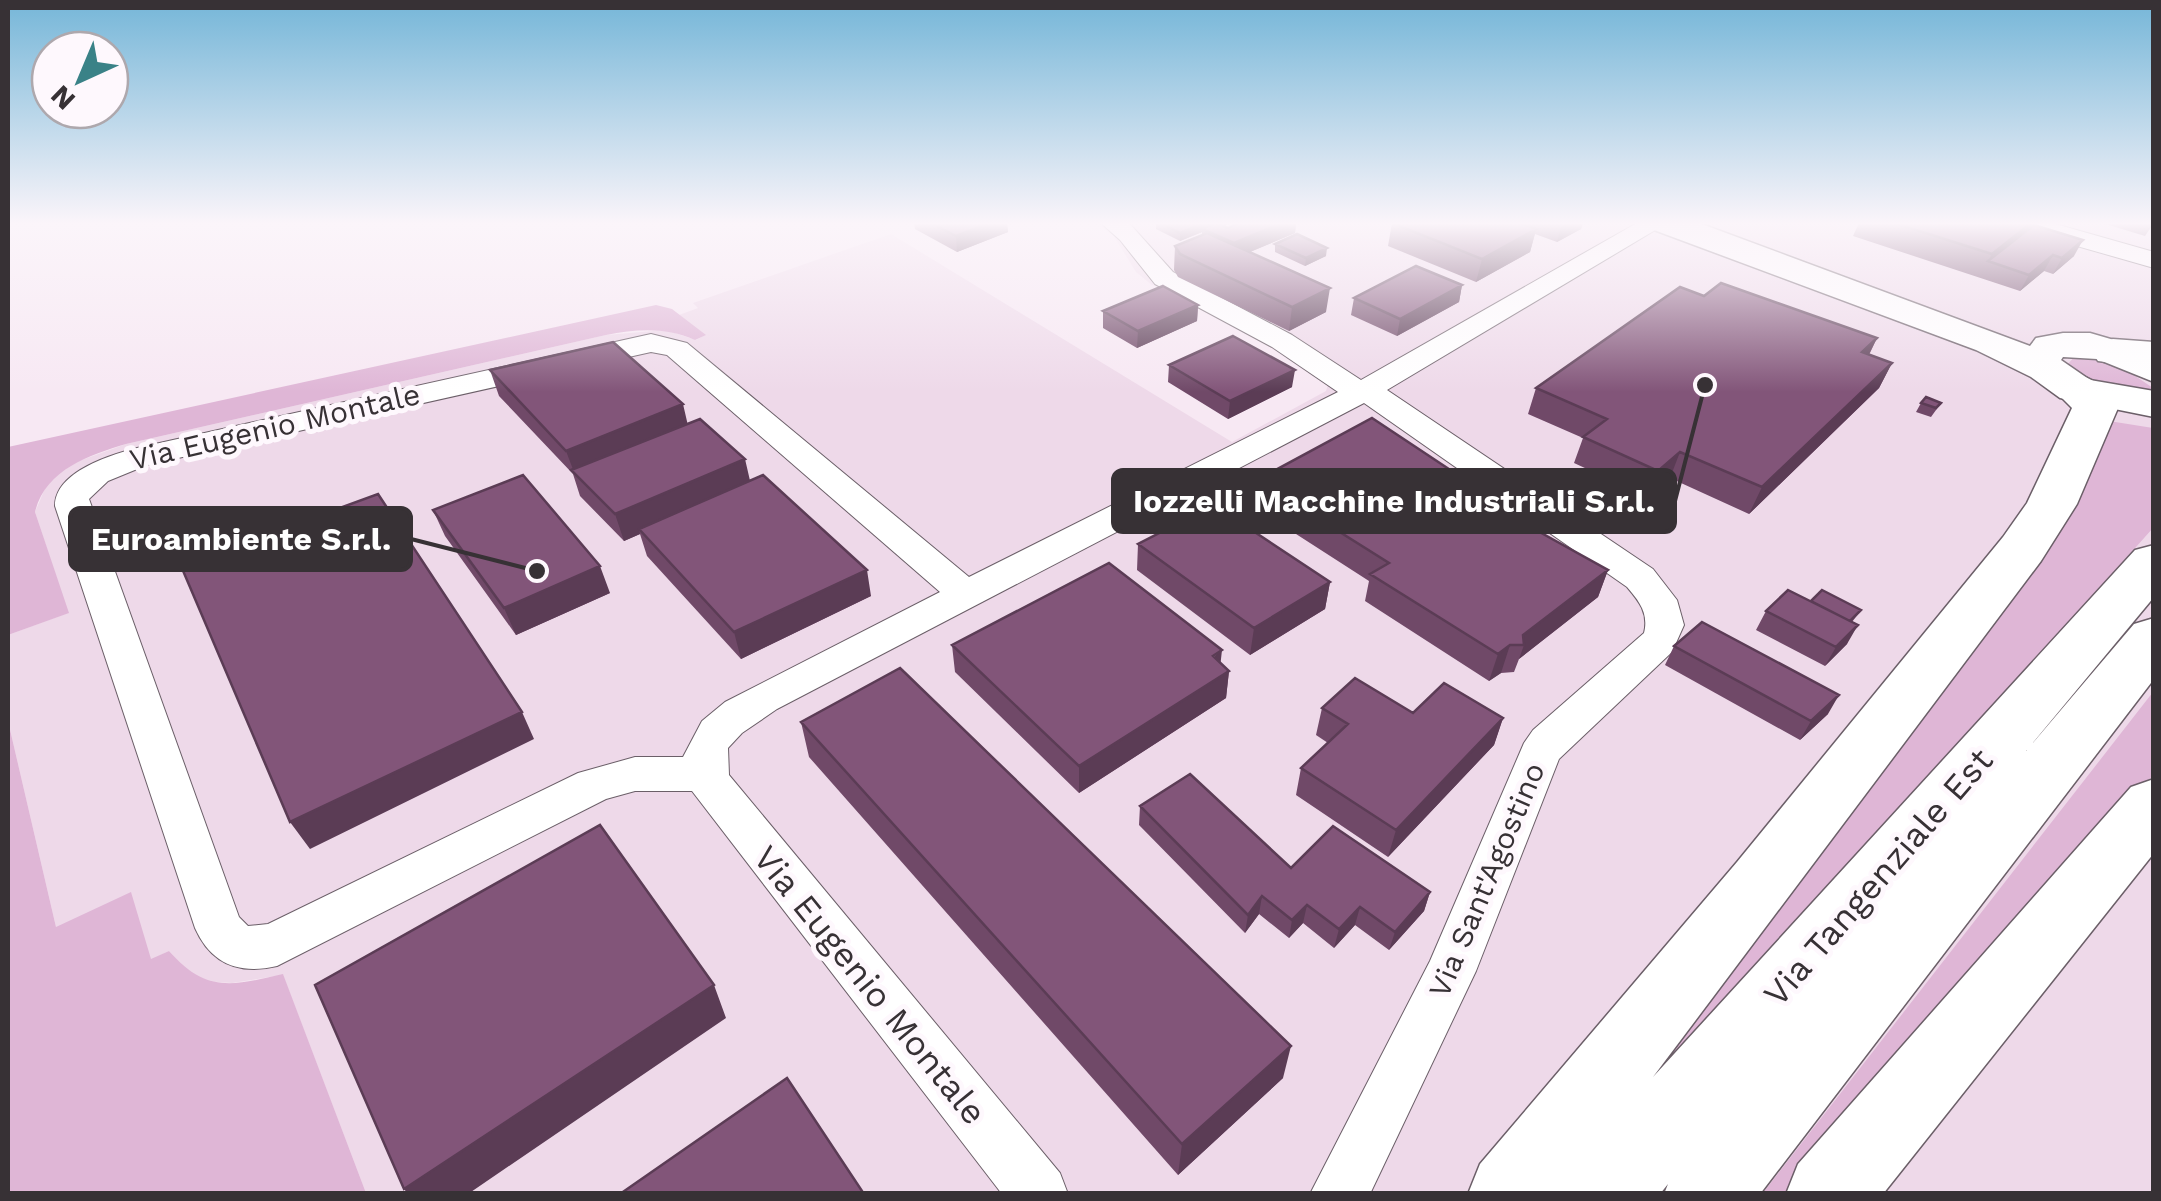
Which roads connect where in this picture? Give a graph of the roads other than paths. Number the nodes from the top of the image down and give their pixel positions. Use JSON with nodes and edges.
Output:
{"nodes":[{"id":1,"x":1166,"y":279,"type":"edge"},
{"id":2,"x":1559,"y":279,"type":"edge"},
{"id":3,"x":1817,"y":279,"type":"edge"},
{"id":4,"x":2090,"y":361,"type":"edge"},
{"id":5,"x":2154,"y":370,"type":"edge"},
{"id":6,"x":1363,"y":392,"type":"junction"},
{"id":7,"x":2154,"y":404,"type":"edge"},
{"id":8,"x":2154,"y":562,"type":"edge"},
{"id":9,"x":966,"y":594,"type":"junction"},
{"id":10,"x":2154,"y":638,"type":"edge"},
{"id":11,"x":704,"y":774,"type":"junction"},
{"id":12,"x":2154,"y":805,"type":"edge"},
{"id":13,"x":1039,"y":1194,"type":"edge"},
{"id":14,"x":1339,"y":1194,"type":"edge"},
{"id":15,"x":1510,"y":1194,"type":"edge"},
{"id":16,"x":1604,"y":1194,"type":"edge"},
{"id":17,"x":1706,"y":1194,"type":"edge"},
{"id":18,"x":1828,"y":1194,"type":"edge"}],
"edges":[{"from":1,"to":6,"type":"street","name":"Via Sant'Agostino"},
{"from":2,"to":6,"type":"street"},
{"from":3,"to":4,"type":"street"},
{"from":4,"to":5,"type":"street"},
{"from":4,"to":7,"type":"street"},
{"from":4,"to":15,"type":"main road"},
{"from":6,"to":9,"type":"street"},
{"from":6,"to":14,"type":"street","name":"Via Sant'Agostino"},
{"from":8,"to":16,"type":"main road","name":"Via Tangenziale Est"},
{"from":9,"to":11,"type":"street"},
{"from":9,"to":11,"type":"street","name":"Via Eugenio Montale"},
{"from":10,"to":17,"type":"main road","name":"Via Tangenziale Est"},
{"from":11,"to":13,"type":"street","name":"Via Eugenio Montale"},
{"from":12,"to":18,"type":"main road"}]}
